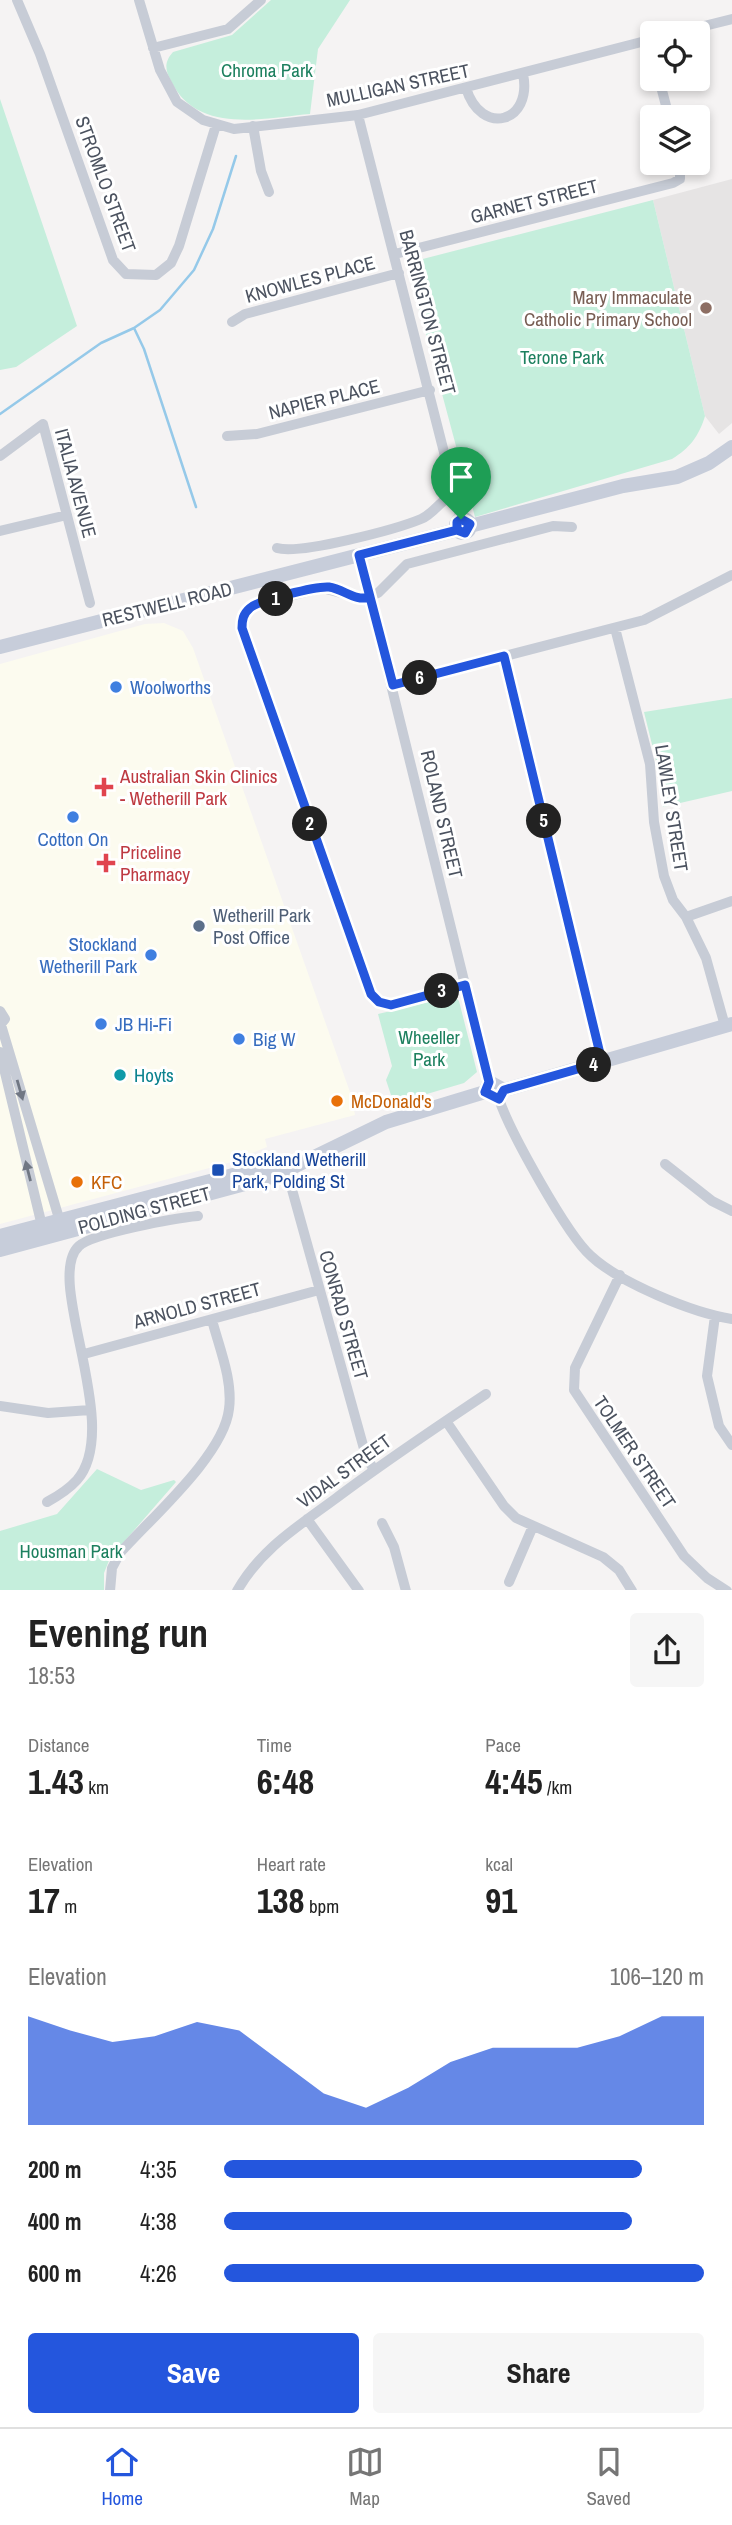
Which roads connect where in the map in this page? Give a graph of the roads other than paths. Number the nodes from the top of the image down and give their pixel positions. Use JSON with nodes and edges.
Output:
{"nodes":[{"id":1,"x":17,"y":0,"type":"edge"},
{"id":2,"x":139,"y":0,"type":"edge"},
{"id":3,"x":261,"y":0,"type":"edge"},
{"id":4,"x":732,"y":19,"type":"edge"},
{"id":5,"x":710,"y":24,"type":"edge"},
{"id":6,"x":640,"y":43,"type":"edge"},
{"id":7,"x":153,"y":48,"type":"junction"},
{"id":8,"x":523,"y":74,"type":"junction"},
{"id":9,"x":466,"y":88,"type":"junction"},
{"id":10,"x":358,"y":115,"type":"junction"},
{"id":11,"x":216,"y":125,"type":"junction"},
{"id":12,"x":253,"y":125,"type":"junction"},
{"id":13,"x":680,"y":175,"type":"edge"},
{"id":14,"x":269,"y":192,"type":"dead end"},
{"id":15,"x":395,"y":254,"type":"junction"},
{"id":16,"x":399,"y":273,"type":"junction"},
{"id":17,"x":232,"y":322,"type":"dead end"},
{"id":18,"x":430,"y":390,"type":"junction"},
{"id":19,"x":227,"y":436,"type":"dead end"},
{"id":20,"x":732,"y":436,"type":"edge"},
{"id":21,"x":732,"y":447,"type":"edge"},
{"id":22,"x":0,"y":456,"type":"edge"},
{"id":23,"x":649,"y":481,"type":"junction"},
{"id":24,"x":456,"y":494,"type":"junction"},
{"id":25,"x":66,"y":515,"type":"junction"},
{"id":26,"x":463,"y":525,"type":"junction"},
{"id":27,"x":572,"y":527,"type":"dead end"},
{"id":28,"x":0,"y":531,"type":"edge"},
{"id":29,"x":278,"y":548,"type":"dead end"},
{"id":30,"x":359,"y":555,"type":"junction"},
{"id":31,"x":732,"y":575,"type":"edge"},
{"id":32,"x":370,"y":597,"type":"junction"},
{"id":33,"x":90,"y":603,"type":"dead end"},
{"id":34,"x":615,"y":628,"type":"junction"},
{"id":35,"x":0,"y":647,"type":"edge"},
{"id":36,"x":504,"y":656,"type":"junction"},
{"id":37,"x":393,"y":685,"type":"junction"},
{"id":38,"x":732,"y":901,"type":"edge"},
{"id":39,"x":686,"y":917,"type":"junction"},
{"id":40,"x":465,"y":985,"type":"junction"},
{"id":41,"x":0,"y":1011,"type":"edge"},
{"id":42,"x":1,"y":1025,"type":"edge"},
{"id":43,"x":728,"y":1025,"type":"edge"},
{"id":44,"x":0,"y":1052,"type":"edge"},
{"id":45,"x":602,"y":1062,"type":"junction"},
{"id":46,"x":487,"y":1087,"type":"junction"},
{"id":47,"x":501,"y":1094,"type":"junction"},
{"id":48,"x":27,"y":1116,"type":"junction"},
{"id":49,"x":15,"y":1120,"type":"junction"},
{"id":50,"x":665,"y":1164,"type":"dead end"},
{"id":51,"x":286,"y":1168,"type":"junction"},
{"id":52,"x":732,"y":1211,"type":"edge"},
{"id":53,"x":198,"y":1216,"type":"dead end"},
{"id":54,"x":61,"y":1225,"type":"junction"},
{"id":55,"x":43,"y":1230,"type":"junction"},
{"id":56,"x":0,"y":1236,"type":"edge"},
{"id":57,"x":0,"y":1250,"type":"edge"},
{"id":58,"x":620,"y":1275,"type":"junction"},
{"id":59,"x":319,"y":1290,"type":"junction"},
{"id":60,"x":715,"y":1316,"type":"junction"},
{"id":61,"x":732,"y":1319,"type":"edge"},
{"id":62,"x":212,"y":1320,"type":"junction"},
{"id":63,"x":84,"y":1354,"type":"junction"},
{"id":64,"x":486,"y":1394,"type":"dead end"},
{"id":65,"x":0,"y":1406,"type":"edge"},
{"id":66,"x":90,"y":1410,"type":"junction"},
{"id":67,"x":446,"y":1421,"type":"junction"},
{"id":68,"x":732,"y":1445,"type":"edge"},
{"id":69,"x":374,"y":1470,"type":"junction"},
{"id":70,"x":47,"y":1502,"type":"dead end"},
{"id":71,"x":307,"y":1519,"type":"junction"},
{"id":72,"x":382,"y":1523,"type":"dead end"},
{"id":73,"x":533,"y":1526,"type":"junction"},
{"id":74,"x":509,"y":1582,"type":"dead end"},
{"id":75,"x":110,"y":1590,"type":"edge"},
{"id":76,"x":238,"y":1590,"type":"edge"},
{"id":77,"x":358,"y":1590,"type":"edge"},
{"id":78,"x":406,"y":1590,"type":"edge"},
{"id":79,"x":631,"y":1590,"type":"edge"},
{"id":80,"x":725,"y":1590,"type":"edge"}],
"edges":[{"from":1,"to":11,"type":"street","name":"STROMLO STREET"},
{"from":2,"to":7,"type":"street","name":"MULLIGAN STREET"},
{"from":3,"to":7,"type":"street"},
{"from":4,"to":5,"type":"street"},
{"from":6,"to":8,"type":"street","name":"MULLIGAN STREET"},
{"from":7,"to":11,"type":"street","name":"MULLIGAN STREET"},
{"from":8,"to":9,"type":"street","name":"MULLIGAN STREET"},
{"from":8,"to":9,"type":"street"},
{"from":9,"to":10,"type":"street","name":"MULLIGAN STREET"},
{"from":10,"to":12,"type":"street","name":"MULLIGAN STREET"},
{"from":10,"to":15,"type":"street","name":"BARRINGTON STREET"},
{"from":11,"to":12,"type":"street","name":"MULLIGAN STREET"},
{"from":12,"to":14,"type":"street"},
{"from":13,"to":15,"type":"street","name":"GARNET STREET"},
{"from":15,"to":16,"type":"street","name":"BARRINGTON STREET"},
{"from":16,"to":17,"type":"street","name":"KNOWLES PLACE"},
{"from":16,"to":18,"type":"street","name":"BARRINGTON STREET"},
{"from":18,"to":19,"type":"street","name":"NAPIER PLACE"},
{"from":18,"to":24,"type":"street","name":"BARRINGTON STREET"},
{"from":20,"to":23,"type":"main road","name":"RESTWELL ROAD"},
{"from":21,"to":23,"type":"main road","name":"RESTWELL ROAD"},
{"from":22,"to":25,"type":"street","name":"ITALIA AVENUE"},
{"from":23,"to":26,"type":"main road","name":"RESTWELL ROAD"},
{"from":24,"to":26,"type":"street","name":"BARRINGTON STREET"},
{"from":24,"to":29,"type":"street"},
{"from":25,"to":28,"type":"street"},
{"from":25,"to":33,"type":"street","name":"ITALIA AVENUE"},
{"from":26,"to":30,"type":"main road","name":"RESTWELL ROAD"},
{"from":27,"to":32,"type":"street"},
{"from":30,"to":32,"type":"street","name":"ROLAND STREET"},
{"from":30,"to":35,"type":"main road","name":"RESTWELL ROAD"},
{"from":31,"to":34,"type":"street"},
{"from":32,"to":37,"type":"street","name":"ROLAND STREET"},
{"from":32,"to":40,"type":"street"},
{"from":34,"to":36,"type":"street"},
{"from":34,"to":39,"type":"street","name":"LAWLEY STREET"},
{"from":36,"to":37,"type":"street"},
{"from":36,"to":45,"type":"street"},
{"from":37,"to":40,"type":"street","name":"ROLAND STREET"},
{"from":38,"to":39,"type":"street"},
{"from":39,"to":43,"type":"street","name":"LAWLEY STREET"},
{"from":40,"to":46,"type":"street","name":"ROLAND STREET"},
{"from":41,"to":42,"type":"street"},
{"from":42,"to":48,"type":"street","one_way":true},
{"from":43,"to":45,"type":"main road"},
{"from":44,"to":49,"type":"street"},
{"from":45,"to":47,"type":"main road"},
{"from":46,"to":47,"type":"main road"},
{"from":46,"to":51,"type":"main road","name":"POLDING STREET"},
{"from":47,"to":58,"type":"street"},
{"from":48,"to":49,"type":"street"},
{"from":48,"to":54,"type":"street"},
{"from":55,"to":49,"type":"street","one_way":true},
{"from":50,"to":52,"type":"street"},
{"from":51,"to":54,"type":"main road","name":"POLDING STREET"},
{"from":51,"to":59,"type":"street","name":"CONRAD STREET"},
{"from":53,"to":63,"type":"street"},
{"from":54,"to":55,"type":"main road","name":"POLDING STREET"},
{"from":55,"to":56,"type":"main road","name":"POLDING STREET"},
{"from":55,"to":57,"type":"main road","name":"POLDING STREET"},
{"from":58,"to":60,"type":"street"},
{"from":58,"to":80,"type":"street","name":"TOLMER STREET"},
{"from":59,"to":62,"type":"street","name":"ARNOLD STREET"},
{"from":59,"to":69,"type":"street","name":"CONRAD STREET"},
{"from":60,"to":61,"type":"street"},
{"from":60,"to":68,"type":"street"},
{"from":62,"to":63,"type":"street","name":"ARNOLD STREET"},
{"from":62,"to":75,"type":"street"},
{"from":63,"to":66,"type":"street"},
{"from":64,"to":67,"type":"street","name":"VIDAL STREET"},
{"from":65,"to":66,"type":"street"},
{"from":66,"to":70,"type":"street"},
{"from":67,"to":69,"type":"street","name":"VIDAL STREET"},
{"from":67,"to":73,"type":"street"},
{"from":69,"to":71,"type":"street","name":"VIDAL STREET"},
{"from":71,"to":76,"type":"street","name":"VIDAL STREET"},
{"from":71,"to":77,"type":"street"},
{"from":72,"to":78,"type":"street"},
{"from":73,"to":74,"type":"street"},
{"from":73,"to":79,"type":"street"}]}
